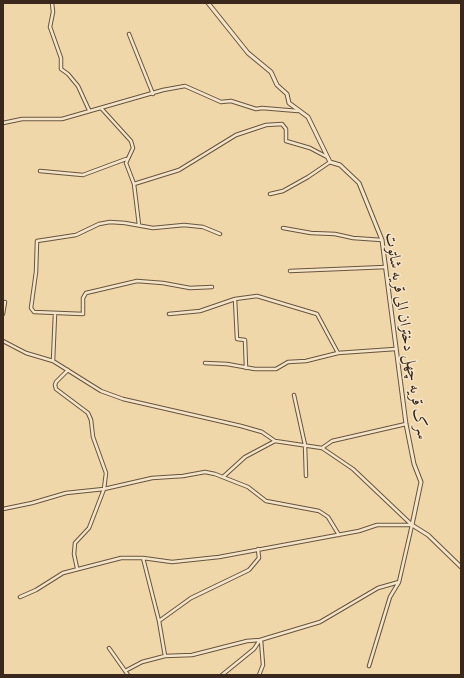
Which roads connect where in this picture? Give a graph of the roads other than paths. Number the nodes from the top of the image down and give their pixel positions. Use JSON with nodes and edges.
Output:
{"nodes":[{"id":1,"x":52,"y":3,"type":"edge"},
{"id":2,"x":208,"y":3,"type":"edge"},
{"id":3,"x":129,"y":34,"type":"dead end"},
{"id":4,"x":153,"y":94,"type":"junction"},
{"id":5,"x":101,"y":108,"type":"junction"},
{"id":6,"x":89,"y":111,"type":"junction"},
{"id":7,"x":298,"y":111,"type":"junction"},
{"id":8,"x":3,"y":123,"type":"edge"},
{"id":9,"x":327,"y":157,"type":"junction"},
{"id":10,"x":127,"y":159,"type":"junction"},
{"id":11,"x":330,"y":162,"type":"junction"},
{"id":12,"x":40,"y":171,"type":"dead end"},
{"id":13,"x":134,"y":184,"type":"junction"},
{"id":14,"x":270,"y":194,"type":"dead end"},
{"id":15,"x":139,"y":225,"type":"junction"},
{"id":16,"x":283,"y":228,"type":"dead end"},
{"id":17,"x":220,"y":234,"type":"dead end"},
{"id":18,"x":382,"y":240,"type":"junction"},
{"id":19,"x":386,"y":267,"type":"junction"},
{"id":20,"x":290,"y":271,"type":"dead end"},
{"id":21,"x":212,"y":287,"type":"dead end"},
{"id":22,"x":236,"y":299,"type":"junction"},
{"id":23,"x":5,"y":302,"type":"dead end"},
{"id":24,"x":3,"y":314,"type":"edge"},
{"id":25,"x":55,"y":314,"type":"junction"},
{"id":26,"x":169,"y":314,"type":"dead end"},
{"id":27,"x":3,"y":341,"type":"edge"},
{"id":28,"x":395,"y":348,"type":"junction"},
{"id":29,"x":338,"y":353,"type":"junction"},
{"id":30,"x":53,"y":361,"type":"junction"},
{"id":31,"x":205,"y":363,"type":"dead end"},
{"id":32,"x":246,"y":368,"type":"junction"},
{"id":33,"x":68,"y":370,"type":"junction"},
{"id":34,"x":294,"y":395,"type":"dead end"},
{"id":35,"x":406,"y":424,"type":"junction"},
{"id":36,"x":275,"y":441,"type":"junction"},
{"id":37,"x":305,"y":445,"type":"junction"},
{"id":38,"x":322,"y":448,"type":"junction"},
{"id":39,"x":306,"y":476,"type":"dead end"},
{"id":40,"x":223,"y":477,"type":"junction"},
{"id":41,"x":104,"y":488,"type":"junction"},
{"id":42,"x":3,"y":509,"type":"edge"},
{"id":43,"x":412,"y":525,"type":"junction"},
{"id":44,"x":339,"y":534,"type":"junction"},
{"id":45,"x":258,"y":549,"type":"junction"},
{"id":46,"x":144,"y":558,"type":"junction"},
{"id":47,"x":461,"y":567,"type":"edge"},
{"id":48,"x":78,"y":568,"type":"junction"},
{"id":49,"x":399,"y":582,"type":"junction"},
{"id":50,"x":20,"y":597,"type":"dead end"},
{"id":51,"x":159,"y":622,"type":"junction"},
{"id":52,"x":260,"y":640,"type":"junction"},
{"id":53,"x":109,"y":648,"type":"dead end"},
{"id":54,"x":165,"y":656,"type":"junction"},
{"id":55,"x":369,"y":666,"type":"dead end"},
{"id":56,"x":125,"y":671,"type":"junction"},
{"id":57,"x":128,"y":675,"type":"edge"},
{"id":58,"x":222,"y":675,"type":"edge"},
{"id":59,"x":259,"y":675,"type":"edge"}],
"edges":[{"from":1,"to":6,"type":"street"},
{"from":2,"to":7,"type":"street","name":"سرک قریه چهل دختران الی قریه شاتوت"},
{"from":3,"to":4,"type":"street"},
{"from":4,"to":5,"type":"street"},
{"from":4,"to":7,"type":"street"},
{"from":5,"to":6,"type":"street"},
{"from":5,"to":10,"type":"street"},
{"from":6,"to":8,"type":"street"},
{"from":7,"to":9,"type":"street","name":"سرک قریه چهل دختران الی قریه شاتوت"},
{"from":9,"to":11,"type":"street","name":"سرک قریه چهل دختران الی قریه شاتوت"},
{"from":9,"to":13,"type":"street"},
{"from":10,"to":12,"type":"street"},
{"from":10,"to":13,"type":"street"},
{"from":11,"to":14,"type":"street"},
{"from":11,"to":18,"type":"street","name":"سرک قریه چهل دختران الی قریه شاتوت"},
{"from":13,"to":15,"type":"street"},
{"from":15,"to":17,"type":"street"},
{"from":15,"to":25,"type":"street"},
{"from":16,"to":18,"type":"street"},
{"from":18,"to":19,"type":"street","name":"سرک قریه چهل دختران الی قریه شاتوت"},
{"from":19,"to":20,"type":"street"},
{"from":19,"to":28,"type":"street","name":"سرک قریه چهل دختران الی قریه شاتوت"},
{"from":21,"to":25,"type":"street"},
{"from":22,"to":26,"type":"street"},
{"from":22,"to":29,"type":"street"},
{"from":22,"to":32,"type":"street"},
{"from":23,"to":24,"type":"street"},
{"from":25,"to":30,"type":"street"},
{"from":27,"to":30,"type":"street"},
{"from":28,"to":29,"type":"street"},
{"from":28,"to":35,"type":"street","name":"سرک قریه چهل دختران الی قریه شاتوت"},
{"from":29,"to":32,"type":"street"},
{"from":30,"to":33,"type":"street"},
{"from":31,"to":32,"type":"street"},
{"from":33,"to":36,"type":"street"},
{"from":33,"to":41,"type":"street"},
{"from":34,"to":37,"type":"street"},
{"from":35,"to":38,"type":"street"},
{"from":35,"to":43,"type":"street","name":"سرک قریه چهل دختران الی قریه شاتوت"},
{"from":36,"to":37,"type":"street"},
{"from":36,"to":40,"type":"street"},
{"from":37,"to":38,"type":"street"},
{"from":37,"to":39,"type":"street"},
{"from":38,"to":43,"type":"street"},
{"from":40,"to":41,"type":"street"},
{"from":40,"to":44,"type":"street"},
{"from":41,"to":42,"type":"street"},
{"from":41,"to":48,"type":"street"},
{"from":43,"to":44,"type":"street"},
{"from":43,"to":47,"type":"street"},
{"from":43,"to":49,"type":"street"},
{"from":44,"to":45,"type":"street"},
{"from":45,"to":46,"type":"street"},
{"from":45,"to":51,"type":"street"},
{"from":46,"to":48,"type":"street"},
{"from":46,"to":51,"type":"street"},
{"from":48,"to":50,"type":"street"},
{"from":49,"to":52,"type":"street"},
{"from":49,"to":55,"type":"street"},
{"from":51,"to":54,"type":"street"},
{"from":52,"to":54,"type":"street"},
{"from":52,"to":58,"type":"street"},
{"from":52,"to":59,"type":"street"},
{"from":53,"to":56,"type":"street"},
{"from":54,"to":56,"type":"street"},
{"from":56,"to":57,"type":"street"}]}
